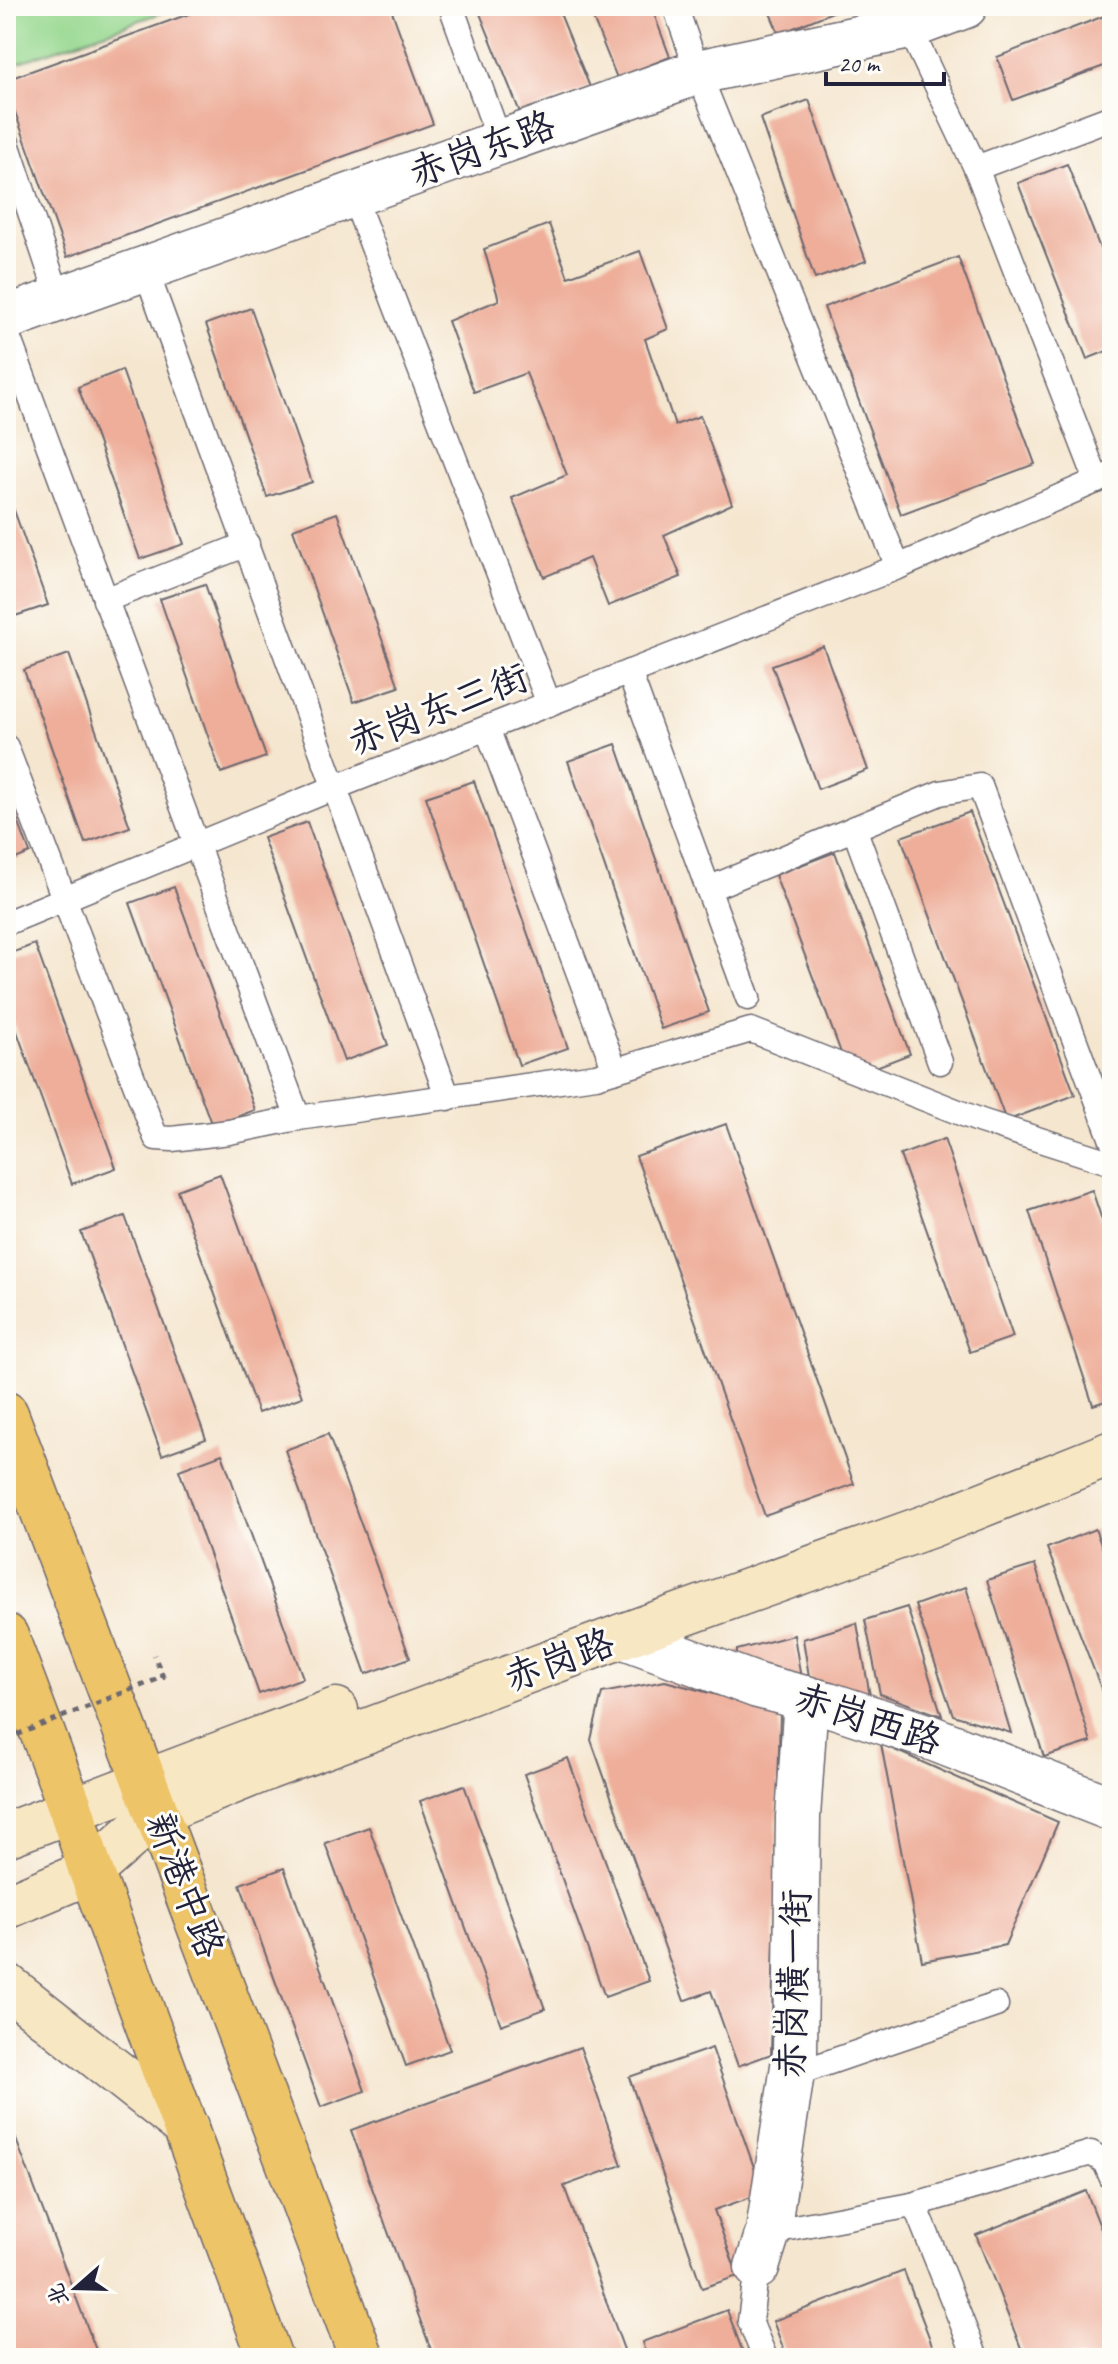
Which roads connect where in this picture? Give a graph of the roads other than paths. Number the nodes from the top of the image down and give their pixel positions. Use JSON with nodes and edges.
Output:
{"nodes":[{"id":1,"x":451,"y":6,"type":"edge"},
{"id":2,"x":675,"y":6,"type":"edge"},
{"id":3,"x":965,"y":6,"type":"edge"},
{"id":4,"x":909,"y":27,"type":"junction"},
{"id":5,"x":698,"y":72,"type":"junction"},
{"id":6,"x":1112,"y":117,"type":"edge"},
{"id":7,"x":6,"y":140,"type":"edge"},
{"id":8,"x":500,"y":142,"type":"junction"},
{"id":9,"x":976,"y":168,"type":"junction"},
{"id":10,"x":353,"y":195,"type":"junction"},
{"id":11,"x":145,"y":268,"type":"junction"},
{"id":12,"x":59,"y":299,"type":"junction"},
{"id":13,"x":6,"y":318,"type":"edge"},
{"id":14,"x":6,"y":331,"type":"edge"},
{"id":15,"x":1104,"y":477,"type":"edge"},
{"id":16,"x":247,"y":544,"type":"junction"},
{"id":17,"x":898,"y":567,"type":"junction"},
{"id":18,"x":105,"y":600,"type":"junction"},
{"id":19,"x":629,"y":672,"type":"junction"},
{"id":20,"x":549,"y":704,"type":"junction"},
{"id":21,"x":487,"y":728,"type":"junction"},
{"id":22,"x":6,"y":747,"type":"edge"},
{"id":23,"x":336,"y":787,"type":"junction"},
{"id":24,"x":854,"y":828,"type":"junction"},
{"id":25,"x":198,"y":844,"type":"junction"},
{"id":26,"x":708,"y":889,"type":"junction"},
{"id":27,"x":63,"y":900,"type":"junction"},
{"id":28,"x":6,"y":923,"type":"edge"},
{"id":29,"x":748,"y":998,"type":"dead end"},
{"id":30,"x":940,"y":1062,"type":"dead end"},
{"id":31,"x":615,"y":1070,"type":"junction"},
{"id":32,"x":448,"y":1098,"type":"junction"},
{"id":33,"x":298,"y":1118,"type":"junction"},
{"id":34,"x":1112,"y":1140,"type":"edge"},
{"id":35,"x":1112,"y":1163,"type":"edge"},
{"id":36,"x":6,"y":1414,"type":"edge"},
{"id":37,"x":1112,"y":1453,"type":"edge"},
{"id":38,"x":1045,"y":1478,"type":"junction"},
{"id":39,"x":6,"y":1636,"type":"edge"},
{"id":40,"x":622,"y":1636,"type":"junction"},
{"id":41,"x":806,"y":1698,"type":"junction"},
{"id":42,"x":152,"y":1796,"type":"junction"},
{"id":43,"x":71,"y":1809,"type":"junction"},
{"id":44,"x":1112,"y":1809,"type":"edge"},
{"id":45,"x":6,"y":1835,"type":"edge"},
{"id":46,"x":91,"y":1871,"type":"junction"},
{"id":47,"x":6,"y":1907,"type":"edge"},
{"id":48,"x":6,"y":1985,"type":"edge"},
{"id":49,"x":996,"y":2005,"type":"dead end"},
{"id":50,"x":792,"y":2075,"type":"junction"},
{"id":51,"x":186,"y":2127,"type":"junction"},
{"id":52,"x":1112,"y":2178,"type":"edge"},
{"id":53,"x":912,"y":2205,"type":"junction"},
{"id":54,"x":762,"y":2250,"type":"junction"},
{"id":55,"x":270,"y":2358,"type":"edge"},
{"id":56,"x":362,"y":2358,"type":"edge"},
{"id":57,"x":765,"y":2358,"type":"edge"},
{"id":58,"x":976,"y":2358,"type":"edge"}],
"edges":[{"from":1,"to":8,"type":"lane"},
{"from":2,"to":5,"type":"lane"},
{"from":3,"to":4,"type":"street","name":"赤岗东路"},
{"from":4,"to":5,"type":"street","name":"赤岗东路"},
{"from":4,"to":9,"type":"lane"},
{"from":5,"to":8,"type":"street","name":"赤岗东路"},
{"from":5,"to":17,"type":"lane"},
{"from":6,"to":9,"type":"lane"},
{"from":7,"to":12,"type":"lane"},
{"from":8,"to":10,"type":"street","name":"赤岗东路"},
{"from":9,"to":15,"type":"lane"},
{"from":10,"to":11,"type":"street","name":"赤岗东路"},
{"from":10,"to":20,"type":"lane"},
{"from":11,"to":12,"type":"street","name":"赤岗东路"},
{"from":11,"to":16,"type":"lane"},
{"from":12,"to":13,"type":"street","name":"赤岗东路"},
{"from":14,"to":18,"type":"lane"},
{"from":15,"to":17,"type":"lane","name":"赤岗东三街"},
{"from":16,"to":18,"type":"lane"},
{"from":16,"to":23,"type":"lane"},
{"from":17,"to":19,"type":"lane","name":"赤岗东三街"},
{"from":18,"to":25,"type":"lane"},
{"from":19,"to":20,"type":"lane","name":"赤岗东三街"},
{"from":19,"to":26,"type":"lane"},
{"from":20,"to":21,"type":"lane","name":"赤岗东三街"},
{"from":21,"to":23,"type":"lane","name":"赤岗东三街"},
{"from":21,"to":31,"type":"lane"},
{"from":22,"to":27,"type":"lane"},
{"from":23,"to":25,"type":"lane","name":"赤岗东三街"},
{"from":23,"to":32,"type":"lane"},
{"from":24,"to":26,"type":"lane"},
{"from":24,"to":30,"type":"lane"},
{"from":24,"to":34,"type":"lane"},
{"from":25,"to":27,"type":"lane","name":"赤岗东三街"},
{"from":25,"to":33,"type":"lane"},
{"from":26,"to":29,"type":"lane"},
{"from":27,"to":28,"type":"lane","name":"赤岗东三街"},
{"from":27,"to":33,"type":"lane"},
{"from":31,"to":32,"type":"lane"},
{"from":31,"to":35,"type":"lane"},
{"from":32,"to":33,"type":"lane"},
{"from":36,"to":42,"type":"main road","name":"新港中路"},
{"from":37,"to":38,"type":"main road","name":"赤岗路"},
{"from":38,"to":40,"type":"main road","name":"赤岗路"},
{"from":38,"to":42,"type":"main road","name":"赤岗路"},
{"from":39,"to":43,"type":"main road"},
{"from":40,"to":41,"type":"street","name":"赤岗西路"},
{"from":40,"to":42,"type":"main road","name":"赤岗路"},
{"from":41,"to":44,"type":"street","name":"赤岗西路"},
{"from":41,"to":50,"type":"street","name":"赤岗横一街"},
{"from":42,"to":43,"type":"main road","name":"赤岗路"},
{"from":42,"to":46,"type":"main road","name":"赤岗路"},
{"from":42,"to":56,"type":"main road","name":"新港中路"},
{"from":43,"to":45,"type":"main road","name":"赤岗路"},
{"from":43,"to":46,"type":"main road"},
{"from":46,"to":47,"type":"main road","name":"赤岗路"},
{"from":46,"to":51,"type":"main road"},
{"from":48,"to":51,"type":"main road"},
{"from":49,"to":50,"type":"lane"},
{"from":50,"to":54,"type":"street","name":"赤岗横一街"},
{"from":51,"to":55,"type":"main road"},
{"from":52,"to":53,"type":"lane"},
{"from":53,"to":54,"type":"lane"},
{"from":53,"to":58,"type":"lane"},
{"from":54,"to":57,"type":"lane"}]}
